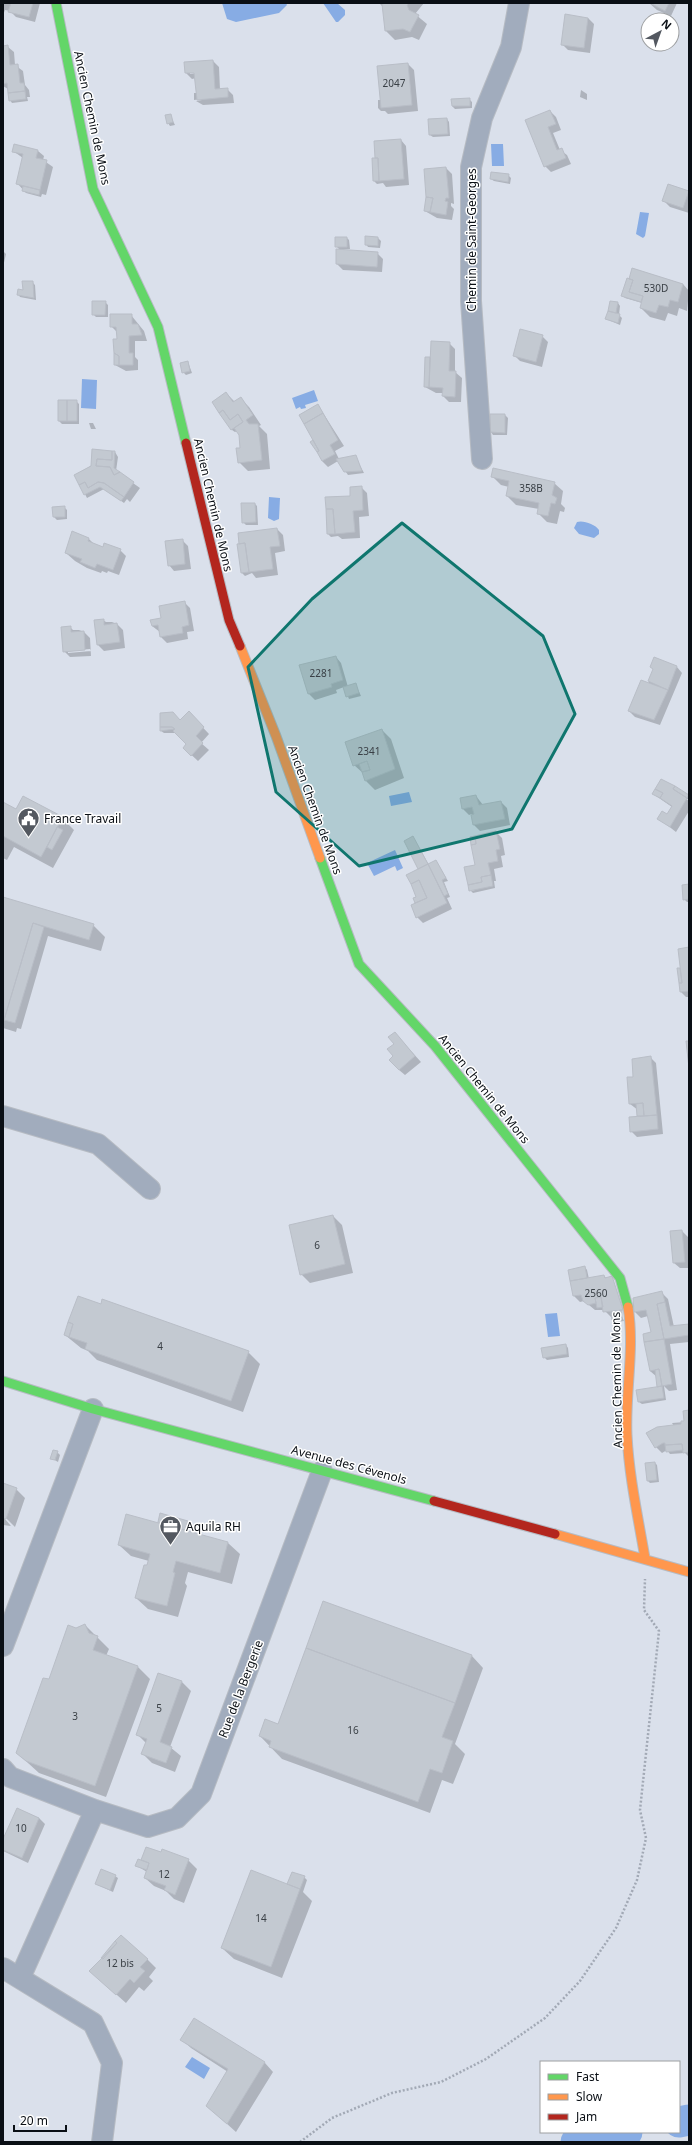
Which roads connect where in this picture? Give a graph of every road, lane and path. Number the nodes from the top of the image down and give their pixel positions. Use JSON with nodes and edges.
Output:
{"nodes":[{"id":1,"x":56,"y":3,"type":"edge"},
{"id":2,"x":518,"y":3,"type":"edge"},
{"id":3,"x":482,"y":459,"type":"dead end"},
{"id":4,"x":3,"y":1116,"type":"edge"},
{"id":5,"x":150,"y":1189,"type":"dead end"},
{"id":6,"x":3,"y":1381,"type":"edge"},
{"id":7,"x":93,"y":1408,"type":"junction"},
{"id":8,"x":322,"y":1471,"type":"junction"},
{"id":9,"x":645,"y":1558,"type":"junction"},
{"id":10,"x":689,"y":1572,"type":"edge"},
{"id":11,"x":3,"y":1646,"type":"edge"},
{"id":12,"x":3,"y":1769,"type":"edge"},
{"id":13,"x":95,"y":1810,"type":"junction"},
{"id":14,"x":3,"y":1968,"type":"edge"},
{"id":15,"x":20,"y":1978,"type":"junction"},
{"id":16,"x":102,"y":2142,"type":"edge"},
{"id":17,"x":300,"y":2142,"type":"edge"}],
"edges":[{"from":1,"to":9,"type":"street","name":"Ancien Chemin de Mons"},
{"from":2,"to":3,"type":"street","name":"Chemin de Saint-Georges"},
{"from":4,"to":5,"type":"street"},
{"from":6,"to":7,"type":"street","name":"Avenue des Cévenols"},
{"from":7,"to":8,"type":"street","name":"Avenue des Cévenols"},
{"from":7,"to":11,"type":"street"},
{"from":8,"to":9,"type":"street","name":"Avenue des Cévenols"},
{"from":8,"to":13,"type":"street","name":"Rue de la Bergerie"},
{"from":9,"to":10,"type":"street","name":"Avenue des Cévenols"},
{"from":9,"to":17,"type":"path"},
{"from":12,"to":13,"type":"street","name":"Rue de la Bergerie"},
{"from":13,"to":15,"type":"street"},
{"from":14,"to":15,"type":"street"},
{"from":15,"to":16,"type":"street"}]}
